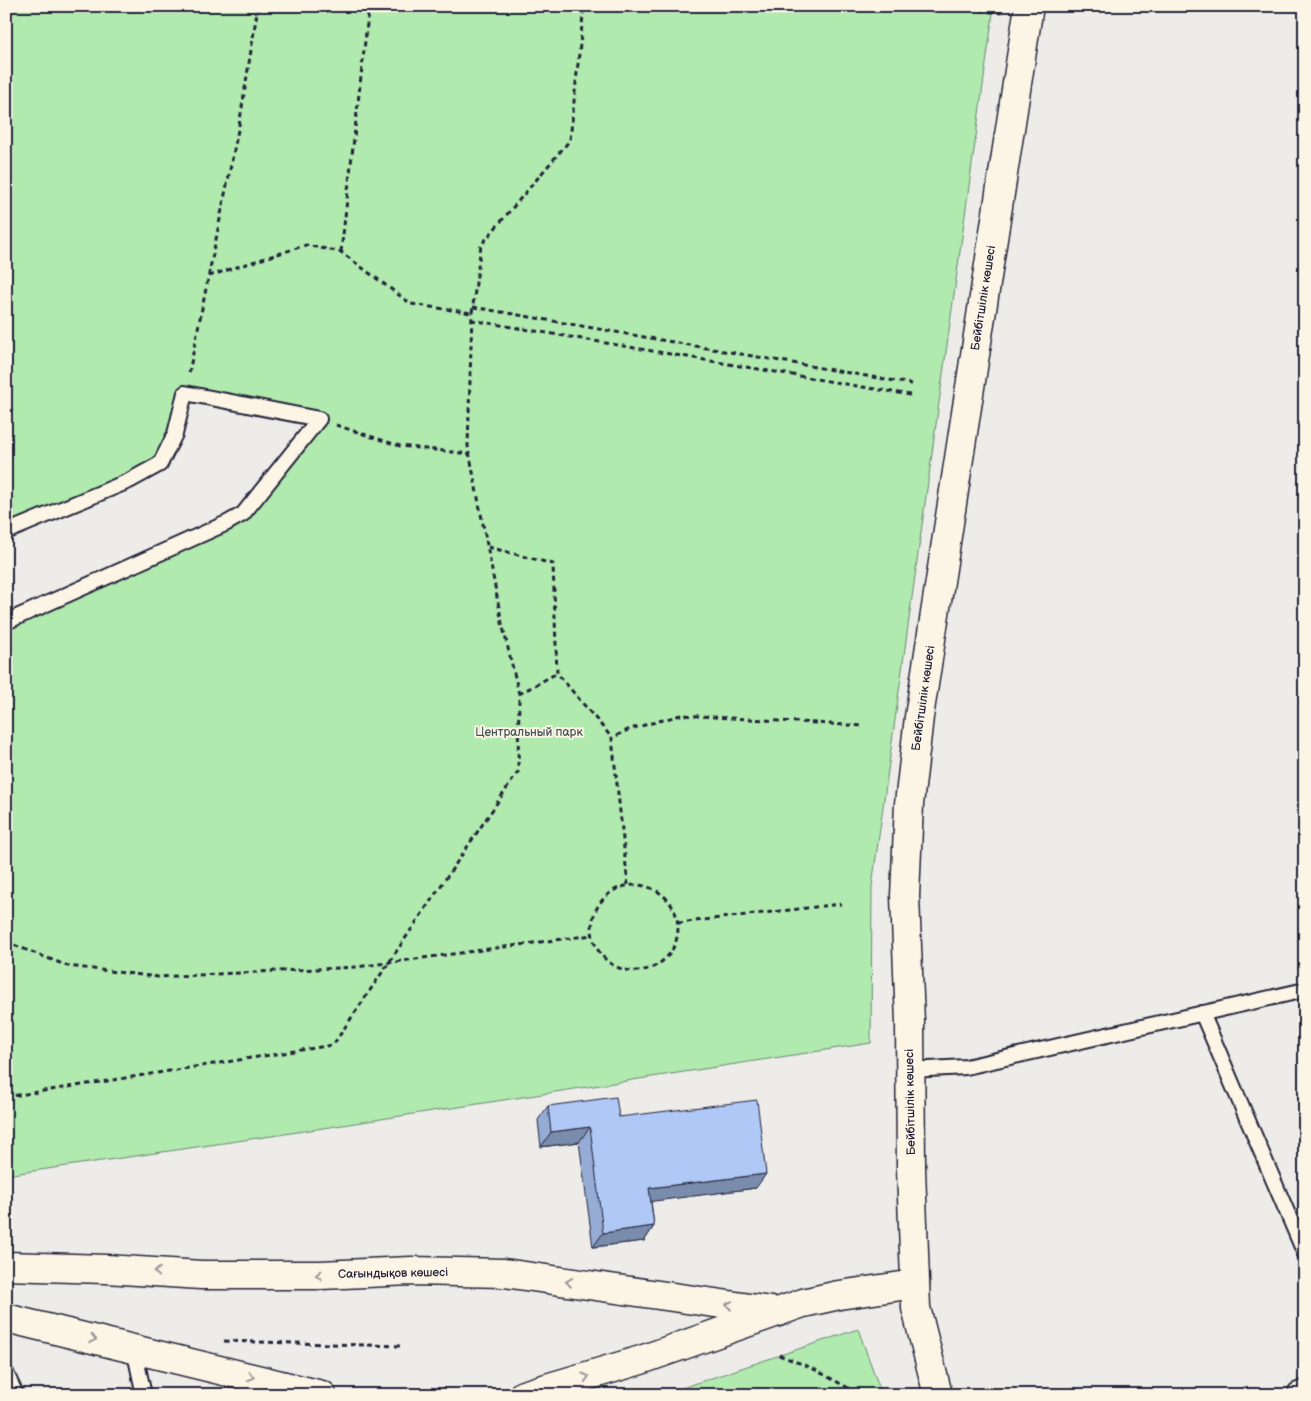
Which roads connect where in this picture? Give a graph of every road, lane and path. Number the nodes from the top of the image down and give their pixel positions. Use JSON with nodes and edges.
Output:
{"nodes":[{"id":1,"x":258,"y":6,"type":"edge"},
{"id":2,"x":369,"y":6,"type":"edge"},
{"id":3,"x":584,"y":6,"type":"edge"},
{"id":4,"x":944,"y":6,"type":"edge"},
{"id":5,"x":1028,"y":11,"type":"edge"},
{"id":6,"x":342,"y":252,"type":"junction"},
{"id":7,"x":209,"y":276,"type":"junction"},
{"id":8,"x":473,"y":307,"type":"junction"},
{"id":9,"x":472,"y":312,"type":"junction"},
{"id":10,"x":471,"y":320,"type":"junction"},
{"id":11,"x":912,"y":384,"type":"dead end"},
{"id":12,"x":185,"y":393,"type":"junction"},
{"id":13,"x":910,"y":395,"type":"dead end"},
{"id":14,"x":319,"y":419,"type":"junction"},
{"id":15,"x":470,"y":454,"type":"junction"},
{"id":16,"x":6,"y":532,"type":"edge"},
{"id":17,"x":488,"y":546,"type":"junction"},
{"id":18,"x":6,"y":622,"type":"edge"},
{"id":19,"x":557,"y":673,"type":"junction"},
{"id":20,"x":519,"y":694,"type":"junction"},
{"id":21,"x":864,"y":726,"type":"dead end"},
{"id":22,"x":612,"y":738,"type":"junction"},
{"id":23,"x":628,"y":885,"type":"junction"},
{"id":24,"x":841,"y":904,"type":"dead end"},
{"id":25,"x":678,"y":923,"type":"junction"},
{"id":26,"x":592,"y":935,"type":"junction"},
{"id":27,"x":6,"y":942,"type":"edge"},
{"id":28,"x":389,"y":962,"type":"junction"},
{"id":29,"x":1305,"y":990,"type":"edge"},
{"id":30,"x":1202,"y":1013,"type":"junction"},
{"id":31,"x":910,"y":1070,"type":"junction"},
{"id":32,"x":6,"y":1097,"type":"edge"},
{"id":33,"x":1305,"y":1254,"type":"edge"},
{"id":34,"x":6,"y":1266,"type":"edge"},
{"id":35,"x":915,"y":1284,"type":"junction"},
{"id":36,"x":778,"y":1312,"type":"junction"},
{"id":37,"x":6,"y":1318,"type":"edge"},
{"id":38,"x":220,"y":1341,"type":"dead end"},
{"id":39,"x":403,"y":1346,"type":"dead end"},
{"id":40,"x":134,"y":1349,"type":"junction"},
{"id":41,"x":779,"y":1355,"type":"dead end"},
{"id":42,"x":6,"y":1373,"type":"edge"},
{"id":43,"x":1305,"y":1387,"type":"edge"},
{"id":44,"x":16,"y":1395,"type":"edge"},
{"id":45,"x":144,"y":1395,"type":"edge"},
{"id":46,"x":322,"y":1395,"type":"edge"},
{"id":47,"x":523,"y":1395,"type":"edge"},
{"id":48,"x":861,"y":1395,"type":"edge"},
{"id":49,"x":938,"y":1395,"type":"edge"},
{"id":50,"x":1297,"y":1395,"type":"edge"}],
"edges":[{"from":1,"to":7,"type":"path"},
{"from":2,"to":6,"type":"path"},
{"from":3,"to":8,"type":"path"},
{"from":4,"to":5,"type":"path"},
{"from":5,"to":31,"type":"street","name":"Бейбітшілік көшесі"},
{"from":6,"to":7,"type":"path"},
{"from":6,"to":9,"type":"path"},
{"from":7,"to":12,"type":"path"},
{"from":8,"to":9,"type":"path"},
{"from":8,"to":11,"type":"path"},
{"from":9,"to":10,"type":"path"},
{"from":10,"to":13,"type":"path"},
{"from":10,"to":15,"type":"path"},
{"from":12,"to":14,"type":"lane"},
{"from":12,"to":16,"type":"lane"},
{"from":14,"to":15,"type":"path"},
{"from":14,"to":18,"type":"lane"},
{"from":15,"to":17,"type":"path"},
{"from":17,"to":19,"type":"path"},
{"from":17,"to":20,"type":"path"},
{"from":19,"to":20,"type":"path"},
{"from":19,"to":22,"type":"path"},
{"from":20,"to":28,"type":"path"},
{"from":21,"to":22,"type":"path"},
{"from":22,"to":23,"type":"path"},
{"from":23,"to":25,"type":"path"},
{"from":23,"to":26,"type":"path"},
{"from":24,"to":25,"type":"path"},
{"from":25,"to":26,"type":"path"},
{"from":26,"to":28,"type":"path"},
{"from":27,"to":28,"type":"path"},
{"from":28,"to":32,"type":"path"},
{"from":29,"to":30,"type":"lane"},
{"from":30,"to":31,"type":"lane"},
{"from":30,"to":33,"type":"lane"},
{"from":31,"to":35,"type":"street","name":"Бейбітшілік көшесі"},
{"from":36,"to":34,"type":"street","name":"Сағындықов көшесі","one_way":true},
{"from":35,"to":36,"type":"street","name":"Сағындықов көшесі"},
{"from":35,"to":49,"type":"street","name":"Бейбітшілік көшесі"},
{"from":47,"to":36,"type":"street","name":"Сағындықов көшесі","one_way":true},
{"from":37,"to":40,"type":"street","one_way":true},
{"from":38,"to":39,"type":"path"},
{"from":40,"to":45,"type":"lane"},
{"from":40,"to":46,"type":"street","one_way":true},
{"from":41,"to":48,"type":"path"},
{"from":42,"to":44,"type":"lane"},
{"from":43,"to":50,"type":"lane"}]}
